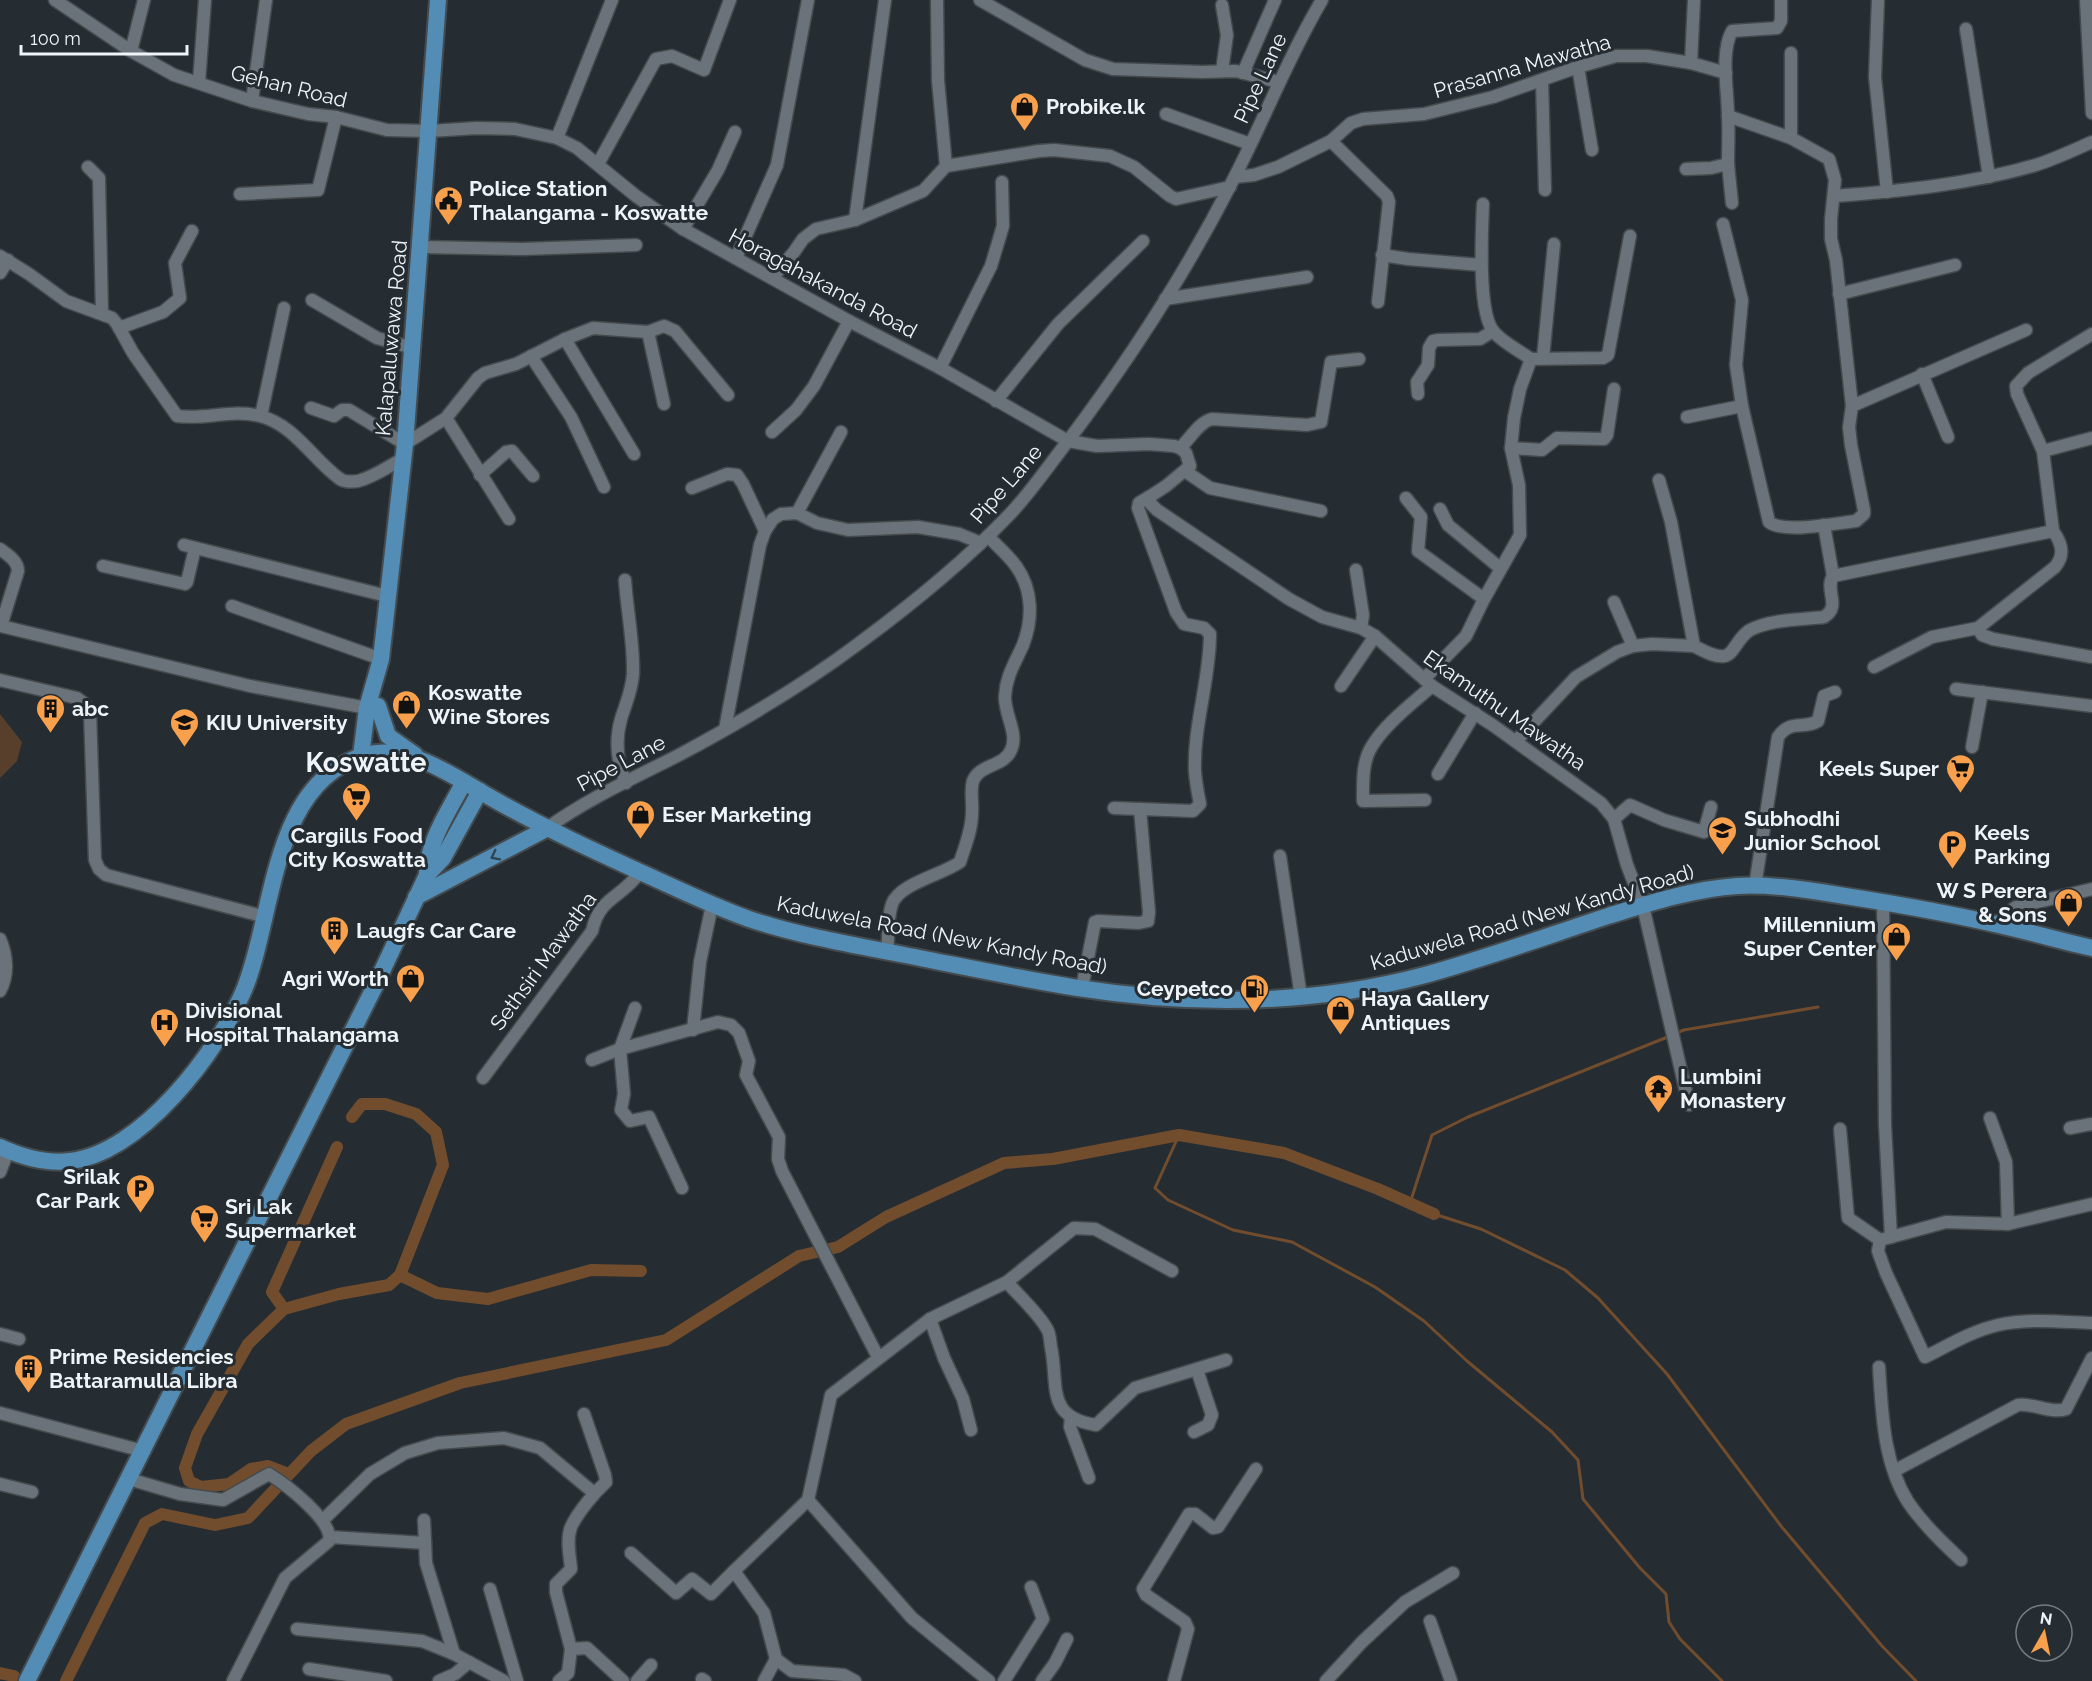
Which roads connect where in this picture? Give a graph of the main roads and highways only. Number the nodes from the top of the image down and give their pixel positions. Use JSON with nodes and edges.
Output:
{"nodes":[{"id":1,"x":438,"y":0,"type":"edge"},
{"id":2,"x":373,"y":707,"type":"junction"},
{"id":3,"x":366,"y":755,"type":"junction"},
{"id":4,"x":424,"y":762,"type":"junction"},
{"id":5,"x":464,"y":782,"type":"junction"},
{"id":6,"x":480,"y":792,"type":"junction"},
{"id":7,"x":546,"y":828,"type":"junction"},
{"id":8,"x":427,"y":875,"type":"junction"},
{"id":9,"x":416,"y":897,"type":"junction"},
{"id":10,"x":2092,"y":948,"type":"edge"},
{"id":11,"x":4,"y":1149,"type":"edge"},
{"id":12,"x":27,"y":1681,"type":"edge"}],
"edges":[{"from":1,"to":2,"type":"main road","name":"Kalapaluwawa Road"},
{"from":2,"to":3,"type":"main road","name":"Kalapaluwawa Road"},
{"from":2,"to":4,"type":"main road"},
{"from":3,"to":4,"type":"main road","name":"Kaduwela Road (New Kandy Road)"},
{"from":3,"to":11,"type":"main road"},
{"from":4,"to":5,"type":"main road","name":"Kaduwela Road (New Kandy Road)"},
{"from":5,"to":6,"type":"main road","name":"Kaduwela Road (New Kandy Road)"},
{"from":5,"to":8,"type":"main road"},
{"from":6,"to":7,"type":"main road","name":"Kaduwela Road (New Kandy Road)"},
{"from":6,"to":8,"type":"main road"},
{"from":7,"to":9,"type":"main road","one_way":true},
{"from":7,"to":10,"type":"main road","name":"Kaduwela Road (New Kandy Road)"},
{"from":8,"to":9,"type":"main road"},
{"from":9,"to":12,"type":"main road"}]}
